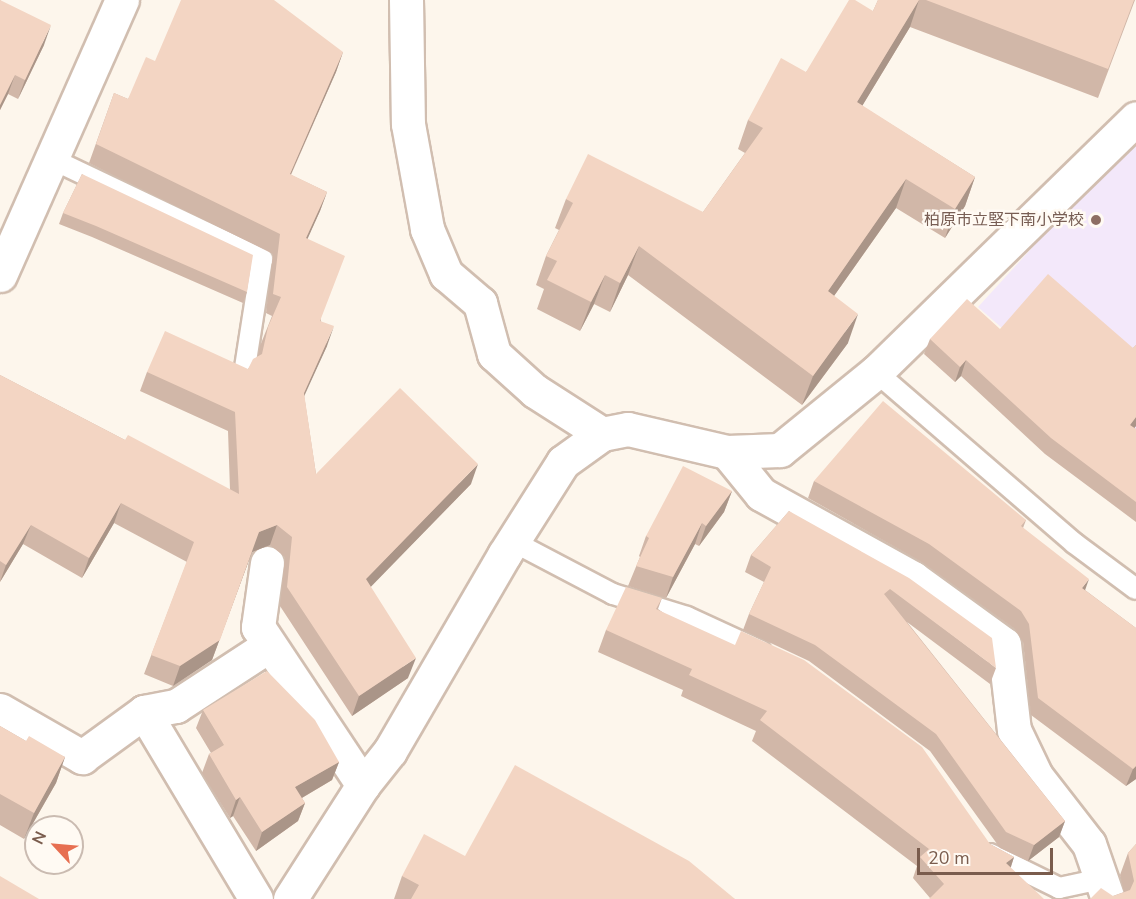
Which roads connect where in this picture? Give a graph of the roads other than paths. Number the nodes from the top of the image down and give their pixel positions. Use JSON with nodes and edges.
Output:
{"nodes":[{"id":1,"x":122,"y":0,"type":"edge"},
{"id":2,"x":406,"y":0,"type":"edge"},
{"id":3,"x":1136,"y":117,"type":"edge"},
{"id":4,"x":52,"y":159,"type":"junction"},
{"id":5,"x":0,"y":275,"type":"edge"},
{"id":6,"x":245,"y":367,"type":"edge"},
{"id":7,"x":876,"y":372,"type":"junction"},
{"id":8,"x":602,"y":434,"type":"junction"},
{"id":9,"x":727,"y":452,"type":"junction"},
{"id":10,"x":512,"y":541,"type":"junction"},
{"id":11,"x":267,"y":563,"type":"dead end"},
{"id":12,"x":1136,"y":589,"type":"edge"},
{"id":13,"x":268,"y":646,"type":"junction"},
{"id":14,"x":781,"y":661,"type":"edge"},
{"id":15,"x":0,"y":710,"type":"edge"},
{"id":16,"x":144,"y":712,"type":"junction"},
{"id":17,"x":363,"y":785,"type":"junction"},
{"id":18,"x":978,"y":838,"type":"edge"},
{"id":19,"x":1105,"y":889,"type":"edge"},
{"id":20,"x":256,"y":899,"type":"edge"},
{"id":21,"x":290,"y":899,"type":"edge"}],
"edges":[{"from":1,"to":4,"type":"street"},
{"from":2,"to":8,"type":"street"},
{"from":3,"to":7,"type":"street"},
{"from":4,"to":5,"type":"street"},
{"from":4,"to":6,"type":"lane"},
{"from":7,"to":9,"type":"street"},
{"from":7,"to":12,"type":"lane"},
{"from":8,"to":9,"type":"street"},
{"from":8,"to":10,"type":"street"},
{"from":9,"to":19,"type":"street"},
{"from":10,"to":14,"type":"lane"},
{"from":10,"to":17,"type":"street"},
{"from":11,"to":13,"type":"street"},
{"from":13,"to":16,"type":"street"},
{"from":13,"to":17,"type":"street"},
{"from":15,"to":16,"type":"street"},
{"from":16,"to":20,"type":"street"},
{"from":17,"to":21,"type":"street"},
{"from":18,"to":19,"type":"lane"}]}
